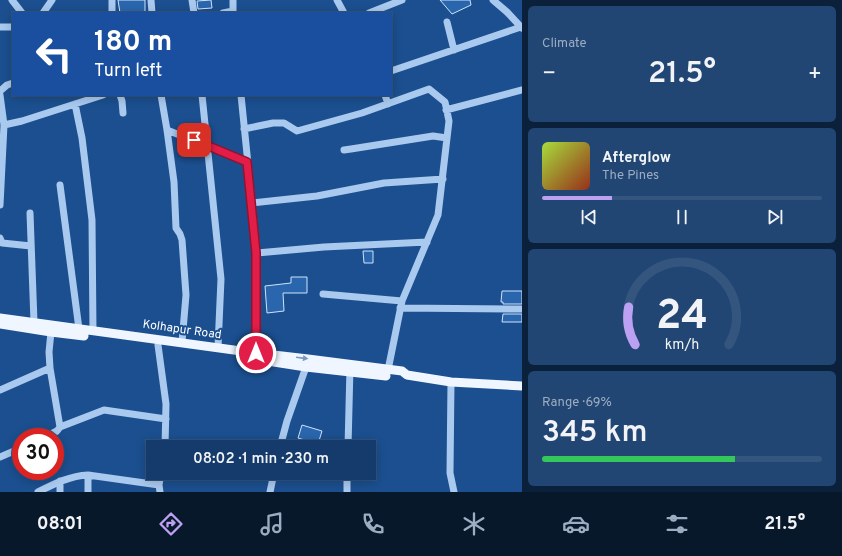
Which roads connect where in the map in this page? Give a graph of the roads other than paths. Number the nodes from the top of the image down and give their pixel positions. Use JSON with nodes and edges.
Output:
{"nodes":[{"id":1,"x":12,"y":0,"type":"edge"},
{"id":2,"x":52,"y":0,"type":"edge"},
{"id":3,"x":112,"y":0,"type":"edge"},
{"id":4,"x":150,"y":0,"type":"edge"},
{"id":5,"x":192,"y":0,"type":"edge"},
{"id":6,"x":232,"y":0,"type":"edge"},
{"id":7,"x":337,"y":0,"type":"edge"},
{"id":8,"x":402,"y":0,"type":"edge"},
{"id":9,"x":493,"y":0,"type":"edge"},
{"id":10,"x":388,"y":3,"type":"edge"},
{"id":11,"x":21,"y":12,"type":"edge"},
{"id":12,"x":44,"y":12,"type":"edge"},
{"id":13,"x":112,"y":12,"type":"edge"},
{"id":14,"x":152,"y":12,"type":"edge"},
{"id":15,"x":194,"y":12,"type":"edge"},
{"id":16,"x":233,"y":12,"type":"edge"},
{"id":17,"x":343,"y":12,"type":"edge"},
{"id":18,"x":370,"y":12,"type":"edge"},
{"id":19,"x":447,"y":22,"type":"dead end"},
{"id":20,"x":0,"y":27,"type":"edge"},
{"id":21,"x":12,"y":27,"type":"edge"},
{"id":22,"x":522,"y":28,"type":"edge"},
{"id":23,"x":454,"y":50,"type":"junction"},
{"id":24,"x":392,"y":71,"type":"edge"},
{"id":25,"x":12,"y":83,"type":"edge"},
{"id":26,"x":522,"y":90,"type":"edge"},
{"id":27,"x":0,"y":91,"type":"edge"},
{"id":28,"x":0,"y":95,"type":"edge"},
{"id":29,"x":100,"y":96,"type":"edge"},
{"id":30,"x":120,"y":96,"type":"edge"},
{"id":31,"x":161,"y":96,"type":"edge"},
{"id":32,"x":202,"y":96,"type":"edge"},
{"id":33,"x":385,"y":96,"type":"edge"},
{"id":34,"x":241,"y":97,"type":"edge"},
{"id":35,"x":75,"y":104,"type":"junction"},
{"id":36,"x":388,"y":104,"type":"junction"},
{"id":37,"x":446,"y":110,"type":"junction"},
{"id":38,"x":123,"y":113,"type":"dead end"},
{"id":39,"x":4,"y":125,"type":"junction"},
{"id":40,"x":244,"y":129,"type":"junction"},
{"id":41,"x":167,"y":130,"type":"junction"},
{"id":42,"x":447,"y":138,"type":"junction"},
{"id":43,"x":207,"y":146,"type":"junction"},
{"id":44,"x":344,"y":150,"type":"dead end"},
{"id":45,"x":247,"y":162,"type":"junction"},
{"id":46,"x":443,"y":179,"type":"junction"},
{"id":47,"x":60,"y":185,"type":"dead end"},
{"id":48,"x":0,"y":191,"type":"edge"},
{"id":49,"x":251,"y":203,"type":"junction"},
{"id":50,"x":0,"y":205,"type":"edge"},
{"id":51,"x":30,"y":214,"type":"dead end"},
{"id":52,"x":0,"y":238,"type":"edge"},
{"id":53,"x":426,"y":242,"type":"junction"},
{"id":54,"x":31,"y":246,"type":"junction"},
{"id":55,"x":256,"y":253,"type":"junction"},
{"id":56,"x":323,"y":294,"type":"dead end"},
{"id":57,"x":401,"y":304,"type":"junction"},
{"id":58,"x":522,"y":308,"type":"edge"},
{"id":59,"x":0,"y":318,"type":"edge"},
{"id":60,"x":34,"y":322,"type":"junction"},
{"id":61,"x":0,"y":324,"type":"edge"},
{"id":62,"x":51,"y":328,"type":"junction"},
{"id":63,"x":79,"y":329,"type":"junction"},
{"id":64,"x":93,"y":331,"type":"junction"},
{"id":65,"x":182,"y":342,"type":"junction"},
{"id":66,"x":158,"y":345,"type":"junction"},
{"id":67,"x":218,"y":347,"type":"junction"},
{"id":68,"x":256,"y":353,"type":"junction"},
{"id":69,"x":306,"y":366,"type":"junction"},
{"id":70,"x":50,"y":368,"type":"junction"},
{"id":71,"x":350,"y":368,"type":"junction"},
{"id":72,"x":388,"y":370,"type":"junction"},
{"id":73,"x":407,"y":375,"type":"junction"},
{"id":74,"x":451,"y":382,"type":"junction"},
{"id":75,"x":522,"y":386,"type":"edge"},
{"id":76,"x":0,"y":390,"type":"edge"},
{"id":77,"x":166,"y":419,"type":"junction"},
{"id":78,"x":60,"y":427,"type":"joint"},
{"id":79,"x":166,"y":440,"type":"edge"},
{"id":80,"x":282,"y":440,"type":"edge"},
{"id":81,"x":348,"y":440,"type":"edge"},
{"id":82,"x":12,"y":452,"type":"edge"},
{"id":83,"x":0,"y":457,"type":"edge"},
{"id":84,"x":88,"y":475,"type":"junction"},
{"id":85,"x":273,"y":480,"type":"edge"},
{"id":86,"x":347,"y":480,"type":"edge"},
{"id":87,"x":60,"y":481,"type":"junction"},
{"id":88,"x":159,"y":489,"type":"edge"},
{"id":89,"x":38,"y":492,"type":"edge"},
{"id":90,"x":60,"y":492,"type":"edge"},
{"id":91,"x":88,"y":492,"type":"edge"},
{"id":92,"x":270,"y":492,"type":"edge"},
{"id":93,"x":347,"y":492,"type":"edge"},
{"id":94,"x":454,"y":492,"type":"edge"}],
"edges":[{"from":1,"to":11,"type":"street"},
{"from":2,"to":12,"type":"street"},
{"from":3,"to":13,"type":"street"},
{"from":4,"to":14,"type":"street"},
{"from":5,"to":15,"type":"street"},
{"from":6,"to":16,"type":"street"},
{"from":7,"to":17,"type":"street"},
{"from":8,"to":10,"type":"street"},
{"from":9,"to":22,"type":"street"},
{"from":10,"to":18,"type":"street"},
{"from":19,"to":23,"type":"street"},
{"from":20,"to":21,"type":"street"},
{"from":22,"to":23,"type":"street"},
{"from":23,"to":24,"type":"street"},
{"from":25,"to":27,"type":"street"},
{"from":26,"to":37,"type":"street"},
{"from":28,"to":39,"type":"street"},
{"from":29,"to":35,"type":"street"},
{"from":30,"to":38,"type":"street"},
{"from":31,"to":41,"type":"street"},
{"from":32,"to":43,"type":"street"},
{"from":33,"to":36,"type":"street"},
{"from":34,"to":40,"type":"street"},
{"from":35,"to":39,"type":"street"},
{"from":35,"to":64,"type":"street"},
{"from":36,"to":37,"type":"street"},
{"from":36,"to":40,"type":"street"},
{"from":37,"to":42,"type":"street"},
{"from":39,"to":48,"type":"street"},
{"from":40,"to":45,"type":"street"},
{"from":41,"to":43,"type":"street"},
{"from":41,"to":65,"type":"street"},
{"from":42,"to":44,"type":"street"},
{"from":42,"to":46,"type":"street"},
{"from":43,"to":45,"type":"street"},
{"from":43,"to":67,"type":"street"},
{"from":45,"to":49,"type":"street"},
{"from":46,"to":49,"type":"street"},
{"from":46,"to":53,"type":"street"},
{"from":47,"to":63,"type":"street"},
{"from":48,"to":50,"type":"street"},
{"from":49,"to":55,"type":"street"},
{"from":51,"to":54,"type":"street"},
{"from":52,"to":54,"type":"street"},
{"from":53,"to":55,"type":"street"},
{"from":53,"to":57,"type":"street"},
{"from":54,"to":60,"type":"street"},
{"from":55,"to":68,"type":"street"},
{"from":56,"to":57,"type":"street"},
{"from":57,"to":58,"type":"street"},
{"from":57,"to":72,"type":"street"},
{"from":59,"to":60,"type":"main road","name":"Kolhapur Road"},
{"from":60,"to":62,"type":"main road","name":"Kolhapur Road"},
{"from":61,"to":62,"type":"main road","name":"Kolhapur Road"},
{"from":62,"to":63,"type":"main road","name":"Kolhapur Road"},
{"from":62,"to":66,"type":"main road","name":"Kolhapur Road"},
{"from":62,"to":70,"type":"street"},
{"from":63,"to":64,"type":"main road","name":"Kolhapur Road"},
{"from":64,"to":65,"type":"main road","name":"Kolhapur Road"},
{"from":65,"to":67,"type":"main road","name":"Kolhapur Road"},
{"from":66,"to":69,"type":"main road","name":"Kolhapur Road"},
{"from":66,"to":77,"type":"street"},
{"from":67,"to":68,"type":"main road","name":"Kolhapur Road"},
{"from":68,"to":71,"type":"main road","name":"Kolhapur Road","one_way":true},
{"from":69,"to":71,"type":"main road","name":"Kolhapur Road"},
{"from":69,"to":80,"type":"street"},
{"from":70,"to":76,"type":"street"},
{"from":70,"to":78,"type":"street"},
{"from":71,"to":72,"type":"main road","name":"Kolhapur Road"},
{"from":71,"to":73,"type":"main road","name":"Kolhapur Road"},
{"from":71,"to":81,"type":"street"},
{"from":72,"to":73,"type":"main road","name":"Kolhapur Road"},
{"from":73,"to":74,"type":"main road","name":"Kolhapur Road"},
{"from":74,"to":75,"type":"main road","name":"Kolhapur Road"},
{"from":74,"to":94,"type":"street"},
{"from":77,"to":78,"type":"street"},
{"from":77,"to":79,"type":"street"},
{"from":82,"to":83,"type":"street"},
{"from":84,"to":87,"type":"street"},
{"from":84,"to":88,"type":"street"},
{"from":84,"to":91,"type":"street"},
{"from":85,"to":92,"type":"street"},
{"from":86,"to":93,"type":"street"},
{"from":87,"to":89,"type":"street"},
{"from":87,"to":90,"type":"street"}]}
